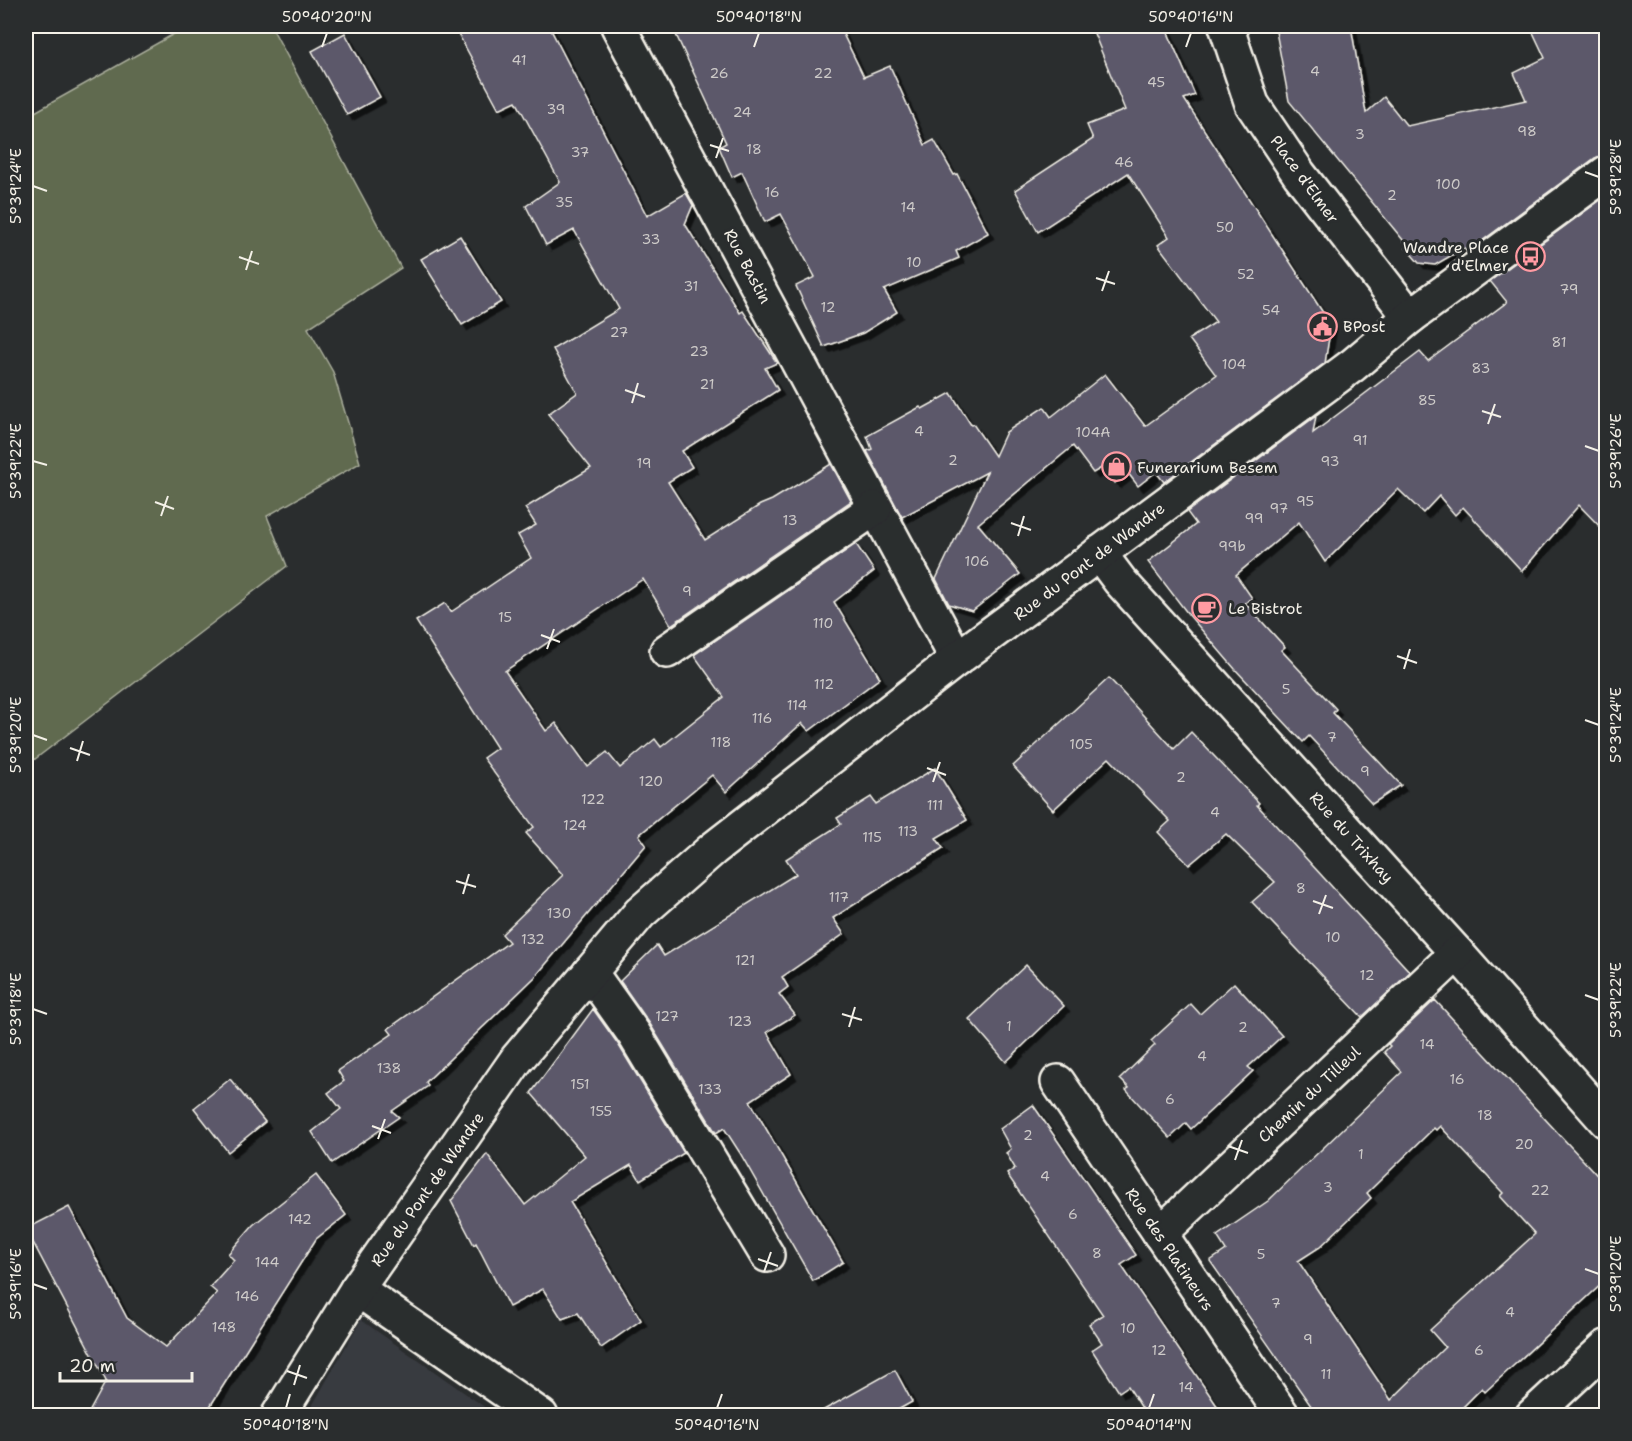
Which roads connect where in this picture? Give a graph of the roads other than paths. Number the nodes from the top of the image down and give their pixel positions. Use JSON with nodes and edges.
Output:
{"nodes":[{"id":1,"x":618,"y":26,"type":"edge"},
{"id":2,"x":1227,"y":26,"type":"edge"},
{"id":3,"x":1606,"y":172,"type":"edge"},
{"id":4,"x":1410,"y":317,"type":"junction"},
{"id":5,"x":875,"y":508,"type":"junction"},
{"id":6,"x":1099,"y":553,"type":"junction"},
{"id":7,"x":667,"y":651,"type":"dead end"},
{"id":8,"x":957,"y":659,"type":"junction"},
{"id":9,"x":1457,"y":952,"type":"junction"},
{"id":10,"x":590,"y":972,"type":"junction"},
{"id":11,"x":1058,"y":1082,"type":"dead end"},
{"id":12,"x":1606,"y":1121,"type":"edge"},
{"id":13,"x":1160,"y":1234,"type":"junction"},
{"id":14,"x":767,"y":1255,"type":"dead end"},
{"id":15,"x":357,"y":1289,"type":"junction"},
{"id":16,"x":1606,"y":1347,"type":"edge"},
{"id":17,"x":278,"y":1416,"type":"edge"},
{"id":18,"x":541,"y":1416,"type":"edge"},
{"id":19,"x":1283,"y":1416,"type":"edge"},
{"id":20,"x":1532,"y":1416,"type":"edge"}],
"edges":[{"from":1,"to":5,"type":"street","name":"Rue Bastin"},
{"from":2,"to":4,"type":"street","name":"Place d'Elmer"},
{"from":3,"to":4,"type":"street","name":"Rue du Pont de Wandre"},
{"from":4,"to":6,"type":"street","name":"Rue du Pont de Wandre"},
{"from":5,"to":7,"type":"street"},
{"from":5,"to":8,"type":"street","name":"Rue Bastin"},
{"from":6,"to":8,"type":"street","name":"Rue du Pont de Wandre"},
{"from":6,"to":9,"type":"street","name":"Rue du Trixhay"},
{"from":8,"to":10,"type":"street","name":"Rue du Pont de Wandre"},
{"from":9,"to":12,"type":"street","name":"Rue du Trixhay"},
{"from":9,"to":13,"type":"street","name":"Chemin du Tilleul"},
{"from":10,"to":14,"type":"street"},
{"from":10,"to":15,"type":"street","name":"Rue du Pont de Wandre"},
{"from":11,"to":13,"type":"street","name":"Rue des Platineurs"},
{"from":13,"to":19,"type":"street","name":"Rue des Platineurs"},
{"from":15,"to":17,"type":"street","name":"Rue du Pont de Wandre"},
{"from":15,"to":18,"type":"street"},
{"from":16,"to":20,"type":"street"}]}
